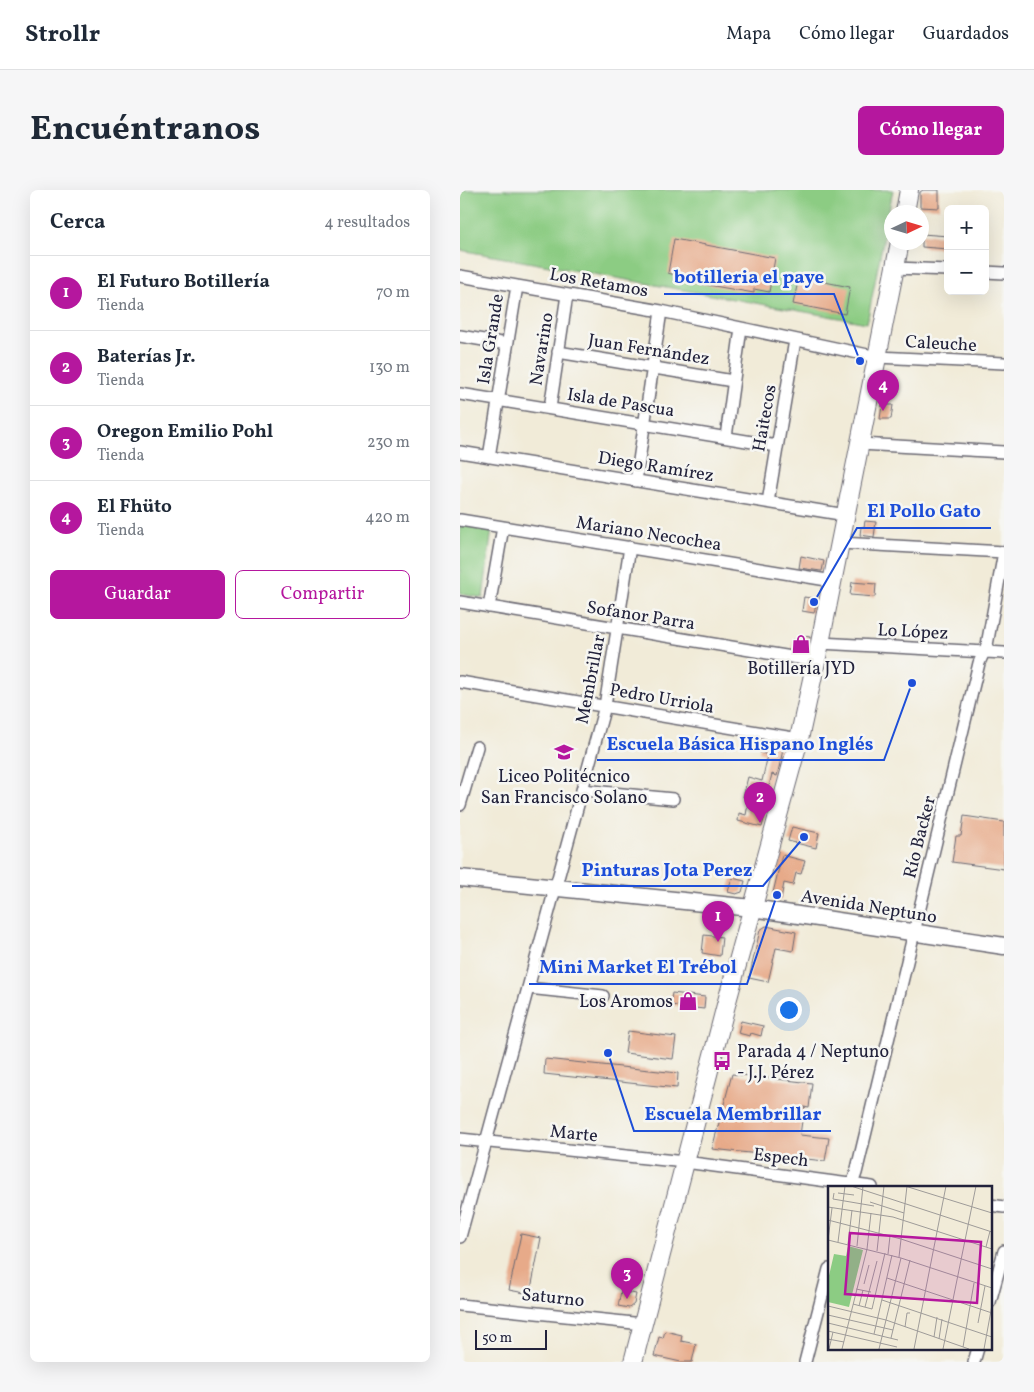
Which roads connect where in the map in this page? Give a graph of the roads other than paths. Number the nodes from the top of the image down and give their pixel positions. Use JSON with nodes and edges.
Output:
{"nodes":[{"id":1,"x":909,"y":190,"type":"edge"},
{"id":2,"x":906,"y":205,"type":"edge"},
{"id":3,"x":898,"y":250,"type":"edge"},
{"id":4,"x":895,"y":268,"type":"junction"},
{"id":5,"x":944,"y":270,"type":"edge"},
{"id":6,"x":989,"y":272,"type":"edge"},
{"id":7,"x":1004,"y":273,"type":"edge"},
{"id":8,"x":460,"y":276,"type":"edge"},
{"id":9,"x":517,"y":286,"type":"junction"},
{"id":10,"x":567,"y":294,"type":"junction"},
{"id":11,"x":661,"y":312,"type":"junction"},
{"id":12,"x":741,"y":328,"type":"junction"},
{"id":13,"x":460,"y":336,"type":"edge"},
{"id":14,"x":795,"y":340,"type":"junction"},
{"id":15,"x":507,"y":344,"type":"junction"},
{"id":16,"x":558,"y":352,"type":"junction"},
{"id":17,"x":877,"y":357,"type":"junction"},
{"id":18,"x":1004,"y":363,"type":"edge"},
{"id":19,"x":652,"y":367,"type":"junction"},
{"id":20,"x":733,"y":381,"type":"junction"},
{"id":21,"x":460,"y":394,"type":"edge"},
{"id":22,"x":498,"y":400,"type":"junction"},
{"id":23,"x":550,"y":408,"type":"junction"},
{"id":24,"x":644,"y":424,"type":"junction"},
{"id":25,"x":726,"y":437,"type":"junction"},
{"id":26,"x":860,"y":444,"type":"junction"},
{"id":27,"x":777,"y":446,"type":"junction"},
{"id":28,"x":460,"y":452,"type":"edge"},
{"id":29,"x":1004,"y":452,"type":"edge"},
{"id":30,"x":489,"y":457,"type":"junction"},
{"id":31,"x":636,"y":481,"type":"junction"},
{"id":32,"x":768,"y":502,"type":"junction"},
{"id":33,"x":846,"y":515,"type":"junction"},
{"id":34,"x":460,"y":520,"type":"edge"},
{"id":35,"x":503,"y":526,"type":"junction"},
{"id":36,"x":840,"y":543,"type":"junction"},
{"id":37,"x":630,"y":547,"type":"junction"},
{"id":38,"x":1004,"y":552,"type":"edge"},
{"id":39,"x":833,"y":581,"type":"junction"},
{"id":40,"x":460,"y":602,"type":"edge"},
{"id":41,"x":489,"y":607,"type":"junction"},
{"id":42,"x":617,"y":628,"type":"junction"},
{"id":43,"x":820,"y":643,"type":"junction"},
{"id":44,"x":984,"y":652,"type":"junction"},
{"id":45,"x":1004,"y":654,"type":"edge"},
{"id":46,"x":816,"y":661,"type":"junction"},
{"id":47,"x":460,"y":682,"type":"edge"},
{"id":48,"x":605,"y":706,"type":"junction"},
{"id":49,"x":799,"y":740,"type":"junction"},
{"id":50,"x":477,"y":747,"type":"dead end"},
{"id":51,"x":582,"y":790,"type":"junction"},
{"id":52,"x":672,"y":799,"type":"dead end"},
{"id":53,"x":460,"y":805,"type":"edge"},
{"id":54,"x":460,"y":878,"type":"edge"},
{"id":55,"x":556,"y":888,"type":"junction"},
{"id":56,"x":752,"y":908,"type":"junction"},
{"id":57,"x":914,"y":933,"type":"junction"},
{"id":58,"x":1004,"y":946,"type":"edge"},
{"id":59,"x":528,"y":988,"type":"junction"},
{"id":60,"x":603,"y":996,"type":"dead end"},
{"id":61,"x":460,"y":1139,"type":"edge"},
{"id":62,"x":486,"y":1141,"type":"junction"},
{"id":63,"x":684,"y":1162,"type":"junction"},
{"id":64,"x":851,"y":1185,"type":"edge"},
{"id":65,"x":460,"y":1234,"type":"edge"},
{"id":66,"x":1004,"y":1251,"type":"edge"},
{"id":67,"x":828,"y":1272,"type":"edge"},
{"id":68,"x":992,"y":1295,"type":"edge"},
{"id":69,"x":460,"y":1305,"type":"edge"},
{"id":70,"x":643,"y":1324,"type":"junction"},
{"id":71,"x":633,"y":1362,"type":"edge"},
{"id":72,"x":805,"y":1362,"type":"edge"}],
"edges":[{"from":1,"to":2,"type":"main road"},
{"from":3,"to":4,"type":"main road"},
{"from":4,"to":5,"type":"street"},
{"from":4,"to":17,"type":"main road"},
{"from":6,"to":7,"type":"street"},
{"from":8,"to":9,"type":"street","name":"Los Retamos"},
{"from":9,"to":10,"type":"street","name":"Los Retamos"},
{"from":9,"to":15,"type":"street","name":"Isla Grande"},
{"from":10,"to":11,"type":"street","name":"Los Retamos"},
{"from":10,"to":16,"type":"street","name":"Navarino"},
{"from":11,"to":12,"type":"street","name":"Los Retamos"},
{"from":11,"to":19,"type":"street"},
{"from":12,"to":14,"type":"street","name":"Los Retamos"},
{"from":12,"to":20,"type":"street"},
{"from":13,"to":15,"type":"street"},
{"from":14,"to":17,"type":"street","name":"Los Retamos"},
{"from":14,"to":27,"type":"street","name":"Haitecos"},
{"from":15,"to":22,"type":"street","name":"Isla Grande"},
{"from":16,"to":19,"type":"street","name":"Juan Fernández"},
{"from":16,"to":23,"type":"street","name":"Navarino"},
{"from":17,"to":18,"type":"street","name":"Caleuche"},
{"from":17,"to":26,"type":"main road"},
{"from":19,"to":20,"type":"street","name":"Juan Fernández"},
{"from":19,"to":24,"type":"street"},
{"from":20,"to":25,"type":"street"},
{"from":21,"to":22,"type":"street","name":"Isla de Pascua"},
{"from":22,"to":23,"type":"street","name":"Isla de Pascua"},
{"from":22,"to":30,"type":"street","name":"Isla Grande"},
{"from":23,"to":24,"type":"street","name":"Isla de Pascua"},
{"from":24,"to":25,"type":"street","name":"Isla de Pascua"},
{"from":24,"to":31,"type":"street"},
{"from":25,"to":27,"type":"street","name":"Isla de Pascua"},
{"from":26,"to":29,"type":"street"},
{"from":26,"to":33,"type":"main road"},
{"from":27,"to":32,"type":"street","name":"Haitecos"},
{"from":28,"to":30,"type":"street","name":"Diego Ramírez"},
{"from":30,"to":31,"type":"street","name":"Diego Ramírez"},
{"from":31,"to":32,"type":"street","name":"Diego Ramírez"},
{"from":32,"to":33,"type":"street","name":"Diego Ramírez"},
{"from":33,"to":36,"type":"main road"},
{"from":34,"to":35,"type":"street","name":"Mariano Necochea"},
{"from":35,"to":37,"type":"street","name":"Mariano Necochea"},
{"from":35,"to":41,"type":"street"},
{"from":36,"to":38,"type":"street"},
{"from":36,"to":39,"type":"main road"},
{"from":37,"to":39,"type":"street","name":"Mariano Necochea"},
{"from":37,"to":42,"type":"street","name":"Membrillar"},
{"from":38,"to":44,"type":"street","name":"Río Backer"},
{"from":39,"to":43,"type":"main road"},
{"from":40,"to":41,"type":"street","name":"Sofanor Parra"},
{"from":41,"to":42,"type":"street","name":"Sofanor Parra"},
{"from":42,"to":46,"type":"street","name":"Sofanor Parra"},
{"from":42,"to":48,"type":"street","name":"Membrillar"},
{"from":43,"to":44,"type":"street","name":"Lo López"},
{"from":43,"to":46,"type":"main road"},
{"from":44,"to":45,"type":"street","name":"Lo López"},
{"from":44,"to":57,"type":"street","name":"Río Backer"},
{"from":46,"to":49,"type":"main road"},
{"from":47,"to":48,"type":"street","name":"Pedro Urriola"},
{"from":48,"to":49,"type":"street","name":"Pedro Urriola"},
{"from":48,"to":51,"type":"street","name":"Membrillar"},
{"from":49,"to":56,"type":"main road"},
{"from":50,"to":53,"type":"street"},
{"from":51,"to":52,"type":"street"},
{"from":51,"to":55,"type":"street","name":"Membrillar"},
{"from":54,"to":55,"type":"main road","name":"Avenida Neptuno"},
{"from":55,"to":56,"type":"main road","name":"Avenida Neptuno"},
{"from":55,"to":59,"type":"street","name":"Membrillar"},
{"from":56,"to":57,"type":"main road","name":"Avenida Neptuno"},
{"from":56,"to":63,"type":"main road"},
{"from":57,"to":58,"type":"main road","name":"Avenida Neptuno"},
{"from":57,"to":64,"type":"street","name":"Río Backer"},
{"from":59,"to":60,"type":"street"},
{"from":59,"to":62,"type":"street","name":"Membrillar"},
{"from":61,"to":62,"type":"street","name":"Marte"},
{"from":62,"to":63,"type":"street","name":"Marte"},
{"from":62,"to":65,"type":"street","name":"Membrillar"},
{"from":63,"to":64,"type":"street","name":"Espech"},
{"from":63,"to":70,"type":"main road"},
{"from":66,"to":68,"type":"street"},
{"from":67,"to":72,"type":"street"},
{"from":69,"to":70,"type":"street","name":"Saturno"},
{"from":70,"to":71,"type":"main road"}]}
